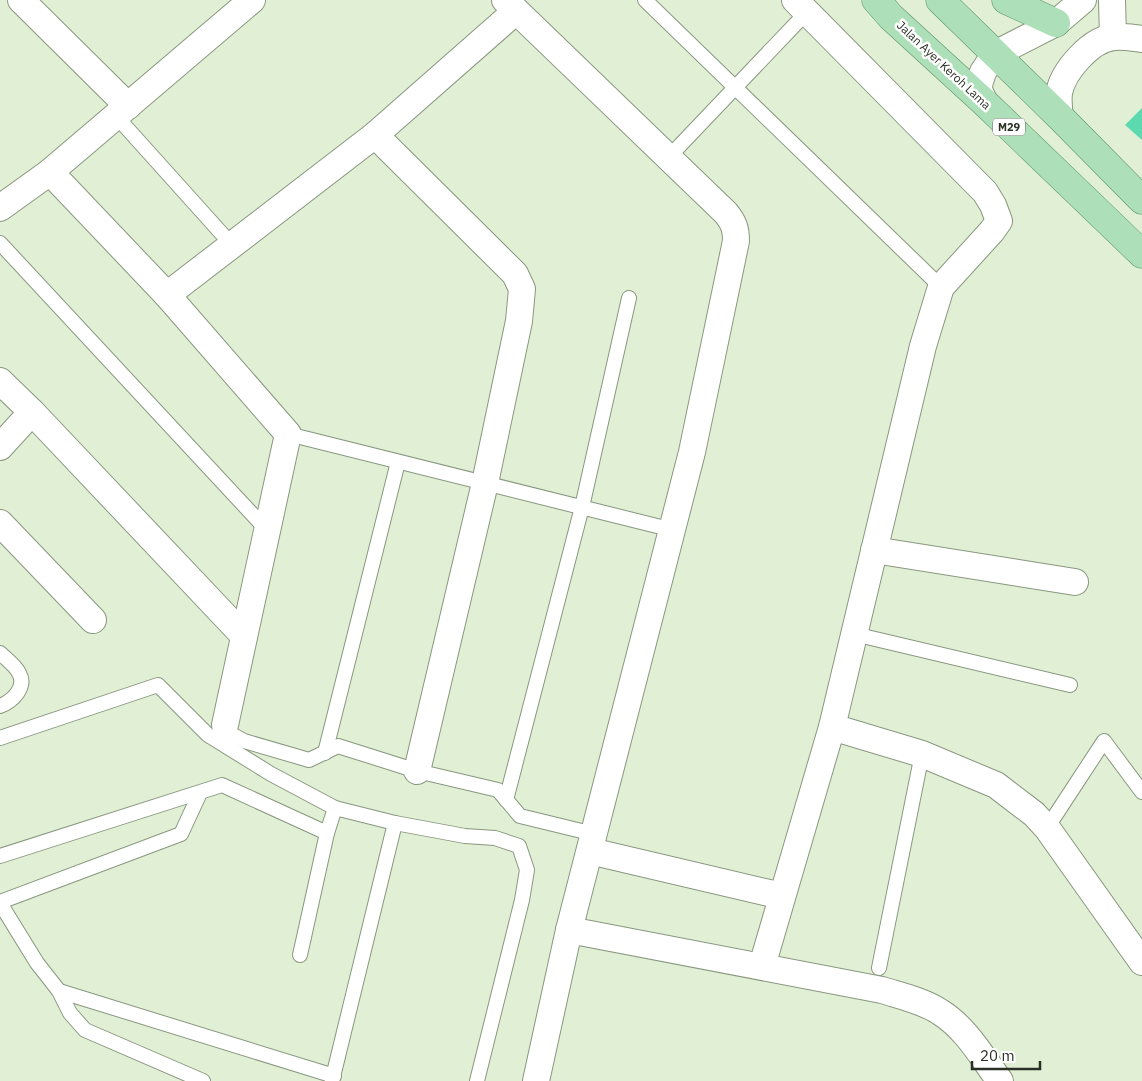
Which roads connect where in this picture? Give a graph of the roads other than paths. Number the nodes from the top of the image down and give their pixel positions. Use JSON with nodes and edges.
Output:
{"nodes":[{"id":1,"x":21,"y":0,"type":"edge"},
{"id":2,"x":251,"y":0,"type":"edge"},
{"id":3,"x":645,"y":0,"type":"edge"},
{"id":4,"x":876,"y":0,"type":"edge"},
{"id":5,"x":940,"y":0,"type":"edge"},
{"id":6,"x":1006,"y":0,"type":"edge"},
{"id":7,"x":1084,"y":0,"type":"edge"},
{"id":8,"x":1112,"y":0,"type":"edge"},
{"id":9,"x":511,"y":6,"type":"edge"},
{"id":10,"x":801,"y":6,"type":"edge"},
{"id":11,"x":1056,"y":23,"type":"junction"},
{"id":12,"x":1113,"y":37,"type":"junction"},
{"id":13,"x":1142,"y":39,"type":"edge"},
{"id":14,"x":1142,"y":49,"type":"edge"},
{"id":15,"x":995,"y":54,"type":"junction"},
{"id":16,"x":734,"y":88,"type":"junction"},
{"id":17,"x":985,"y":104,"type":"junction"},
{"id":18,"x":122,"y":111,"type":"junction"},
{"id":19,"x":1060,"y":117,"type":"junction"},
{"id":20,"x":375,"y":135,"type":"junction"},
{"id":21,"x":668,"y":158,"type":"junction"},
{"id":22,"x":50,"y":172,"type":"junction"},
{"id":23,"x":1142,"y":200,"type":"edge"},
{"id":24,"x":0,"y":208,"type":"edge"},
{"id":25,"x":0,"y":243,"type":"edge"},
{"id":26,"x":232,"y":245,"type":"junction"},
{"id":27,"x":1142,"y":254,"type":"edge"},
{"id":28,"x":941,"y":287,"type":"junction"},
{"id":29,"x":167,"y":295,"type":"junction"},
{"id":30,"x":629,"y":298,"type":"dead end"},
{"id":31,"x":0,"y":381,"type":"edge"},
{"id":32,"x":32,"y":412,"type":"junction"},
{"id":33,"x":288,"y":434,"type":"junction"},
{"id":34,"x":0,"y":448,"type":"edge"},
{"id":35,"x":398,"y":462,"type":"junction"},
{"id":36,"x":485,"y":483,"type":"junction"},
{"id":37,"x":582,"y":507,"type":"junction"},
{"id":38,"x":0,"y":523,"type":"edge"},
{"id":39,"x":267,"y":530,"type":"junction"},
{"id":40,"x":673,"y":530,"type":"junction"},
{"id":41,"x":874,"y":550,"type":"junction"},
{"id":42,"x":1075,"y":582,"type":"dead end"},
{"id":43,"x":92,"y":620,"type":"dead end"},
{"id":44,"x":854,"y":634,"type":"junction"},
{"id":45,"x":244,"y":636,"type":"junction"},
{"id":46,"x":0,"y":653,"type":"edge"},
{"id":47,"x":1070,"y":685,"type":"dead end"},
{"id":48,"x":0,"y":706,"type":"edge"},
{"id":49,"x":225,"y":725,"type":"joint"},
{"id":50,"x":832,"y":727,"type":"junction"},
{"id":51,"x":0,"y":738,"type":"edge"},
{"id":52,"x":325,"y":752,"type":"junction"},
{"id":53,"x":922,"y":754,"type":"junction"},
{"id":54,"x":417,"y":771,"type":"junction"},
{"id":55,"x":1142,"y":792,"type":"edge"},
{"id":56,"x":200,"y":793,"type":"junction"},
{"id":57,"x":506,"y":800,"type":"junction"},
{"id":58,"x":335,"y":808,"type":"junction"},
{"id":59,"x":395,"y":823,"type":"junction"},
{"id":60,"x":1047,"y":828,"type":"junction"},
{"id":61,"x":327,"y":833,"type":"junction"},
{"id":62,"x":592,"y":843,"type":"junction"},
{"id":63,"x":0,"y":856,"type":"edge"},
{"id":64,"x":782,"y":896,"type":"junction"},
{"id":65,"x":0,"y":902,"type":"edge"},
{"id":66,"x":569,"y":930,"type":"junction"},
{"id":67,"x":300,"y":954,"type":"dead end"},
{"id":68,"x":1142,"y":962,"type":"edge"},
{"id":69,"x":762,"y":966,"type":"junction"},
{"id":70,"x":879,"y":968,"type":"dead end"},
{"id":71,"x":60,"y":992,"type":"junction"},
{"id":72,"x":333,"y":1078,"type":"edge"},
{"id":73,"x":203,"y":1081,"type":"edge"},
{"id":74,"x":477,"y":1081,"type":"edge"},
{"id":75,"x":536,"y":1081,"type":"edge"},
{"id":76,"x":1000,"y":1081,"type":"edge"}],
"edges":[{"from":1,"to":18,"type":"street"},
{"from":2,"to":18,"type":"street"},
{"from":3,"to":16,"type":"lane"},
{"from":4,"to":17,"type":"main road","name":"Jalan Ayer Keroh Lama","number":"M29"},
{"from":5,"to":15,"type":"main road"},
{"from":6,"to":11,"type":"main road"},
{"from":7,"to":11,"type":"street"},
{"from":8,"to":12,"type":"street"},
{"from":9,"to":20,"type":"street"},
{"from":9,"to":21,"type":"street"},
{"from":10,"to":16,"type":"lane"},
{"from":10,"to":28,"type":"street"},
{"from":11,"to":12,"type":"street"},
{"from":11,"to":15,"type":"street"},
{"from":12,"to":13,"type":"street"},
{"from":12,"to":14,"type":"street"},
{"from":12,"to":19,"type":"street"},
{"from":15,"to":17,"type":"street"},
{"from":15,"to":19,"type":"main road"},
{"from":16,"to":21,"type":"lane"},
{"from":16,"to":28,"type":"lane"},
{"from":17,"to":27,"type":"main road","name":"Jalan Ayer Keroh Lama","number":"M29"},
{"from":18,"to":22,"type":"street"},
{"from":18,"to":26,"type":"lane"},
{"from":19,"to":23,"type":"main road"},
{"from":20,"to":26,"type":"street"},
{"from":20,"to":36,"type":"street"},
{"from":21,"to":40,"type":"street"},
{"from":22,"to":24,"type":"street"},
{"from":22,"to":29,"type":"street"},
{"from":25,"to":39,"type":"lane"},
{"from":26,"to":29,"type":"street"},
{"from":28,"to":41,"type":"street"},
{"from":29,"to":33,"type":"street"},
{"from":30,"to":37,"type":"lane"},
{"from":31,"to":32,"type":"street"},
{"from":32,"to":34,"type":"street"},
{"from":32,"to":45,"type":"street"},
{"from":33,"to":35,"type":"lane"},
{"from":33,"to":39,"type":"street"},
{"from":35,"to":36,"type":"lane"},
{"from":35,"to":52,"type":"lane"},
{"from":36,"to":37,"type":"lane"},
{"from":36,"to":54,"type":"street"},
{"from":37,"to":40,"type":"lane"},
{"from":37,"to":57,"type":"lane"},
{"from":38,"to":43,"type":"street"},
{"from":39,"to":45,"type":"street"},
{"from":40,"to":62,"type":"street"},
{"from":41,"to":42,"type":"street"},
{"from":41,"to":44,"type":"street"},
{"from":44,"to":47,"type":"lane"},
{"from":44,"to":50,"type":"street"},
{"from":45,"to":49,"type":"street"},
{"from":46,"to":48,"type":"lane"},
{"from":49,"to":52,"type":"lane"},
{"from":50,"to":53,"type":"street"},
{"from":50,"to":64,"type":"street"},
{"from":51,"to":58,"type":"lane"},
{"from":52,"to":54,"type":"lane"},
{"from":53,"to":60,"type":"street"},
{"from":53,"to":70,"type":"lane"},
{"from":54,"to":57,"type":"lane"},
{"from":55,"to":60,"type":"lane"},
{"from":56,"to":61,"type":"lane"},
{"from":56,"to":63,"type":"lane"},
{"from":56,"to":65,"type":"lane"},
{"from":57,"to":62,"type":"lane"},
{"from":58,"to":59,"type":"lane"},
{"from":58,"to":61,"type":"lane"},
{"from":59,"to":72,"type":"lane"},
{"from":59,"to":74,"type":"lane"},
{"from":60,"to":68,"type":"street"},
{"from":61,"to":67,"type":"lane"},
{"from":62,"to":64,"type":"street"},
{"from":62,"to":66,"type":"street"},
{"from":64,"to":69,"type":"street"},
{"from":65,"to":71,"type":"lane"},
{"from":66,"to":69,"type":"street"},
{"from":66,"to":75,"type":"street"},
{"from":69,"to":76,"type":"street"},
{"from":71,"to":72,"type":"lane"},
{"from":71,"to":73,"type":"lane"}]}
